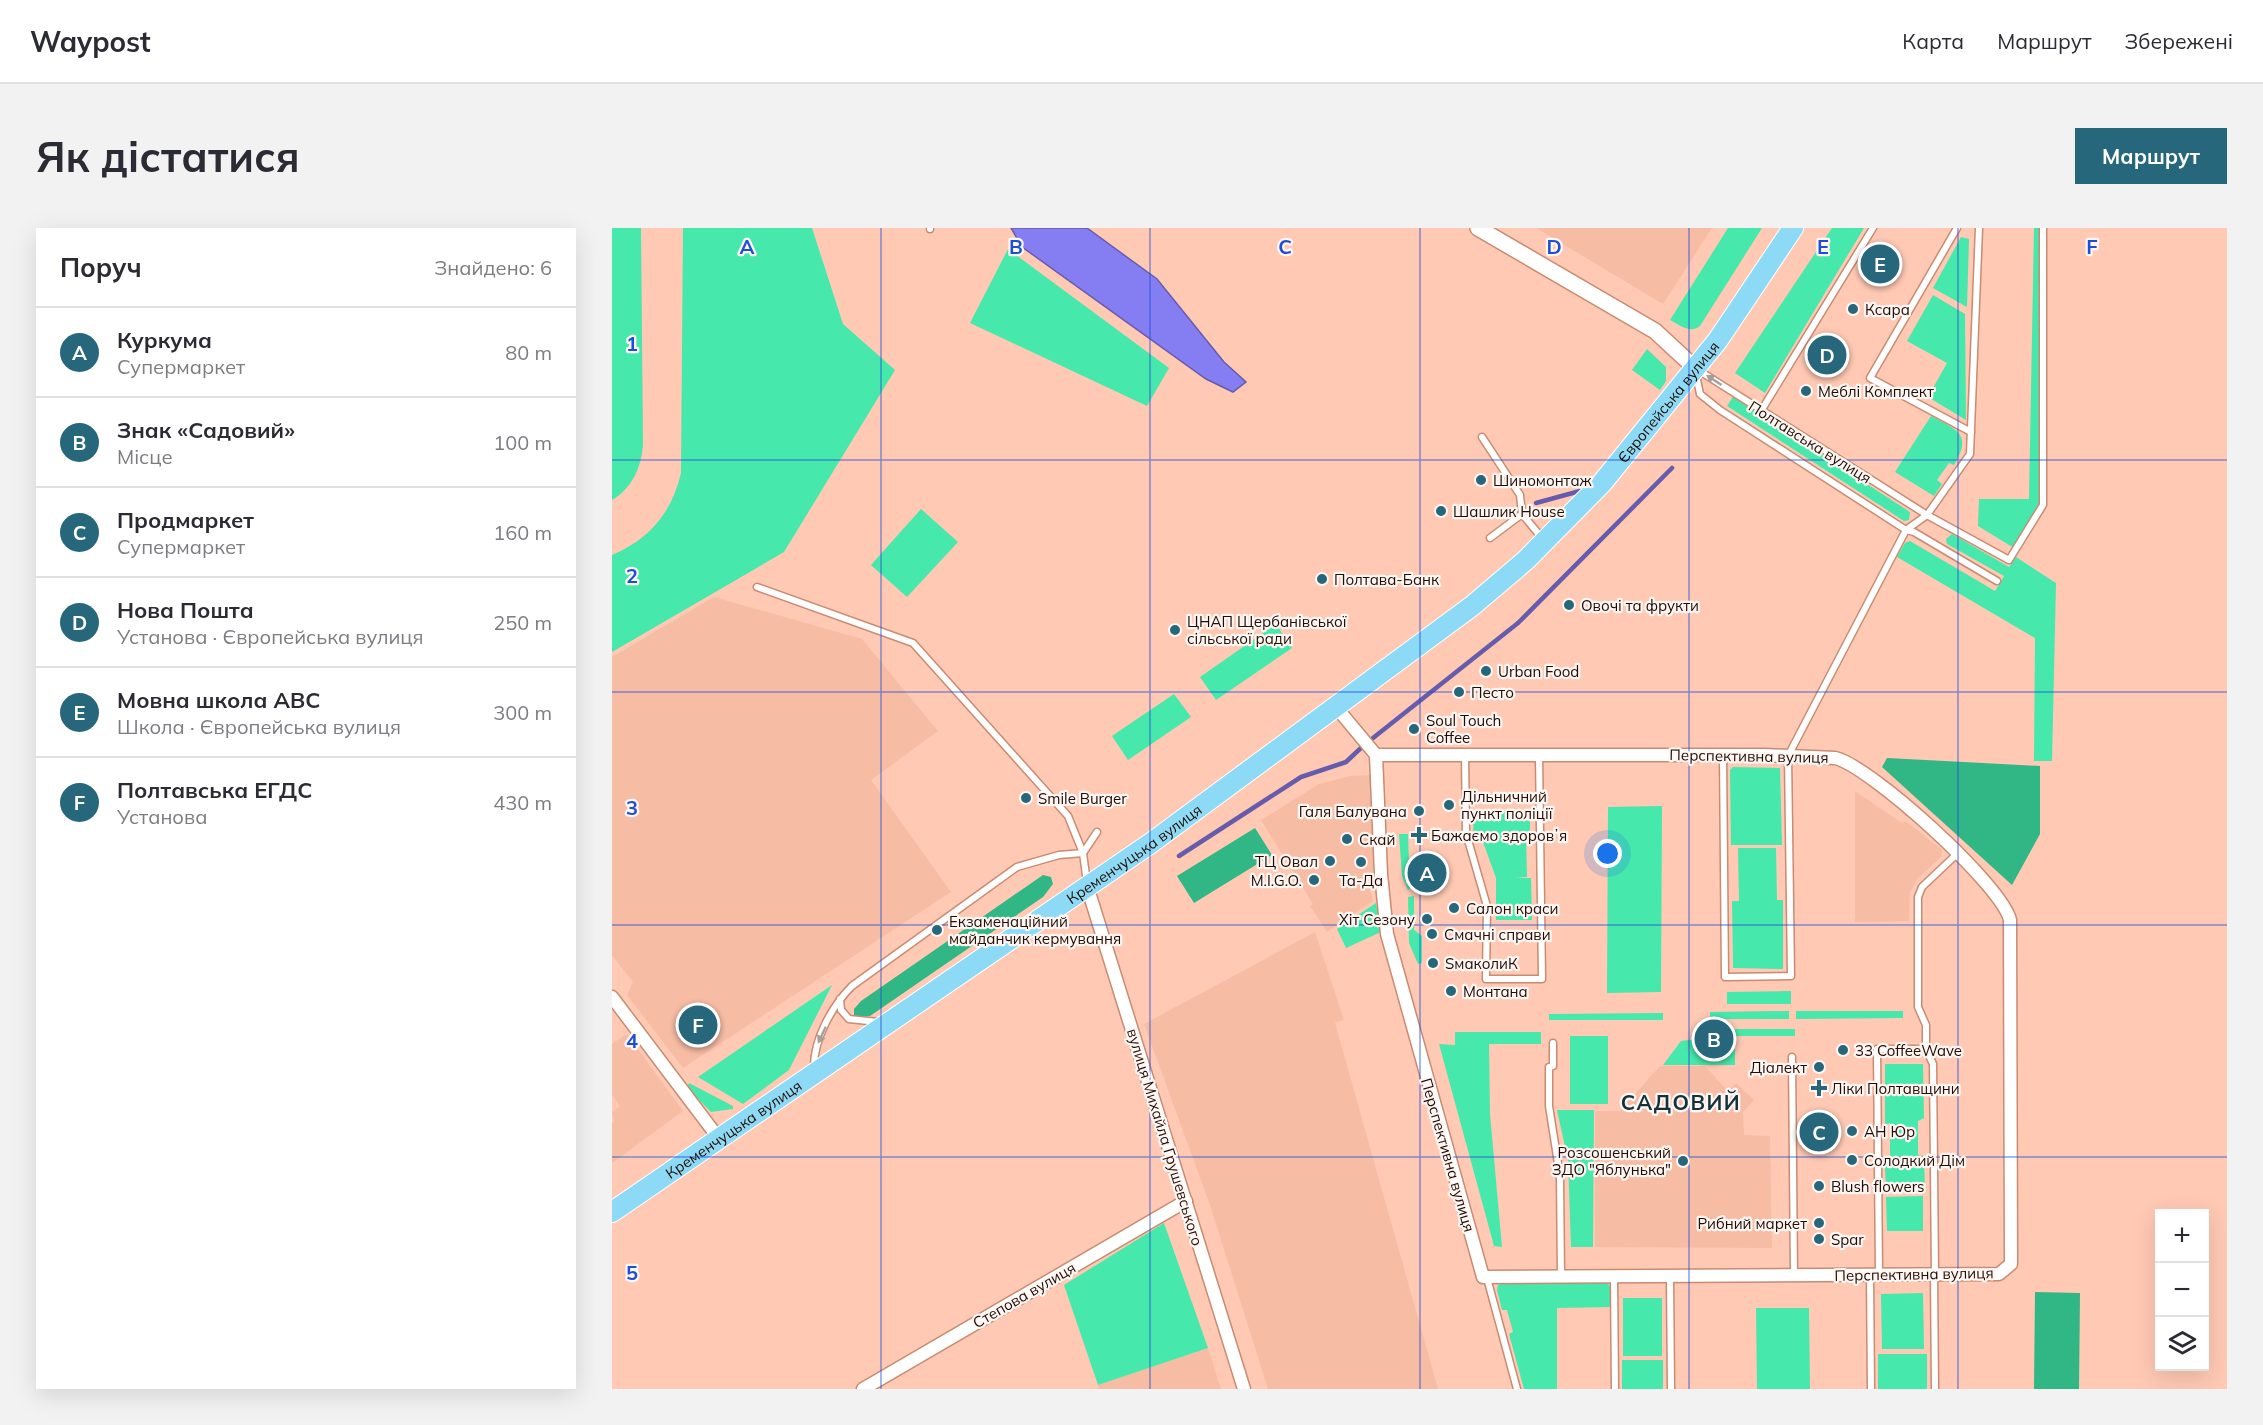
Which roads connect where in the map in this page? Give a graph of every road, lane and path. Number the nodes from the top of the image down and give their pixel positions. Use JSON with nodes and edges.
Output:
{"nodes":[{"id":1,"x":1478,"y":228,"type":"edge"},
{"id":2,"x":1793,"y":228,"type":"edge"},
{"id":3,"x":1873,"y":228,"type":"edge"},
{"id":4,"x":1958,"y":228,"type":"edge"},
{"id":5,"x":1979,"y":228,"type":"edge"},
{"id":6,"x":2043,"y":228,"type":"edge"},
{"id":7,"x":1695,"y":368,"type":"junction"},
{"id":8,"x":1761,"y":411,"type":"junction"},
{"id":9,"x":1971,"y":432,"type":"junction"},
{"id":10,"x":1482,"y":437,"type":"dead end"},
{"id":11,"x":1522,"y":514,"type":"junction"},
{"id":12,"x":1927,"y":515,"type":"junction"},
{"id":13,"x":1906,"y":530,"type":"junction"},
{"id":14,"x":1490,"y":538,"type":"dead end"},
{"id":15,"x":1544,"y":541,"type":"junction"},
{"id":16,"x":1526,"y":560,"type":"joint"},
{"id":17,"x":1997,"y":581,"type":"dead end"},
{"id":18,"x":757,"y":587,"type":"dead end"},
{"id":19,"x":1336,"y":707,"type":"junction"},
{"id":20,"x":1376,"y":754,"type":"junction"},
{"id":21,"x":1465,"y":754,"type":"junction"},
{"id":22,"x":1539,"y":754,"type":"junction"},
{"id":23,"x":1723,"y":755,"type":"junction"},
{"id":24,"x":1788,"y":756,"type":"junction"},
{"id":25,"x":1097,"y":832,"type":"dead end"},
{"id":26,"x":1083,"y":853,"type":"junction"},
{"id":27,"x":1958,"y":853,"type":"junction"},
{"id":28,"x":1087,"y":886,"type":"junction"},
{"id":29,"x":612,"y":997,"type":"edge"},
{"id":30,"x":840,"y":998,"type":"junction"},
{"id":31,"x":891,"y":1021,"type":"junction"},
{"id":32,"x":1553,"y":1043,"type":"dead end"},
{"id":33,"x":1926,"y":1049,"type":"junction"},
{"id":34,"x":1792,"y":1057,"type":"dead end"},
{"id":35,"x":814,"y":1074,"type":"junction"},
{"id":36,"x":720,"y":1140,"type":"junction"},
{"id":37,"x":1186,"y":1201,"type":"junction"},
{"id":38,"x":612,"y":1212,"type":"edge"},
{"id":39,"x":1874,"y":1274,"type":"junction"},
{"id":40,"x":1934,"y":1274,"type":"junction"},
{"id":41,"x":1794,"y":1275,"type":"junction"},
{"id":42,"x":1561,"y":1276,"type":"junction"},
{"id":43,"x":1614,"y":1276,"type":"junction"},
{"id":44,"x":1670,"y":1276,"type":"junction"},
{"id":45,"x":1487,"y":1277,"type":"junction"},
{"id":46,"x":863,"y":1389,"type":"edge"},
{"id":47,"x":1244,"y":1389,"type":"edge"},
{"id":48,"x":1517,"y":1389,"type":"edge"},
{"id":49,"x":1615,"y":1389,"type":"edge"},
{"id":50,"x":1671,"y":1389,"type":"edge"},
{"id":51,"x":1871,"y":1389,"type":"edge"},
{"id":52,"x":1935,"y":1389,"type":"edge"}],
"edges":[{"from":1,"to":7,"type":"street"},
{"from":2,"to":7,"type":"highway","name":"Європейська вулиця"},
{"from":3,"to":8,"type":"lane"},
{"from":4,"to":9,"type":"lane"},
{"from":5,"to":9,"type":"lane"},
{"from":6,"to":12,"type":"lane","name":"Полтавська вулиця"},
{"from":8,"to":7,"type":"lane","name":"Полтавська вулиця","one_way":true},
{"from":7,"to":13,"type":"lane"},
{"from":7,"to":15,"type":"highway","name":"Європейська вулиця"},
{"from":8,"to":12,"type":"lane","name":"Полтавська вулиця"},
{"from":9,"to":12,"type":"lane"},
{"from":10,"to":11,"type":"lane"},
{"from":11,"to":14,"type":"lane"},
{"from":11,"to":15,"type":"lane"},
{"from":12,"to":13,"type":"lane"},
{"from":13,"to":17,"type":"lane"},
{"from":13,"to":24,"type":"lane"},
{"from":15,"to":16,"type":"highway","name":"Європейська вулиця"},
{"from":16,"to":19,"type":"highway","name":"Кременчуцька вулиця"},
{"from":18,"to":26,"type":"lane"},
{"from":19,"to":20,"type":"street"},
{"from":19,"to":28,"type":"highway","name":"Кременчуцька вулиця"},
{"from":20,"to":21,"type":"street","name":"Перспективна вулиця"},
{"from":20,"to":45,"type":"street","name":"Перспективна вулиця"},
{"from":21,"to":22,"type":"street","name":"Перспективна вулиця"},
{"from":21,"to":22,"type":"lane"},
{"from":22,"to":23,"type":"street","name":"Перспективна вулиця"},
{"from":23,"to":24,"type":"street","name":"Перспективна вулиця"},
{"from":23,"to":24,"type":"lane"},
{"from":24,"to":27,"type":"street","name":"Перспективна вулиця"},
{"from":25,"to":26,"type":"lane"},
{"from":26,"to":28,"type":"lane"},
{"from":26,"to":30,"type":"lane"},
{"from":27,"to":33,"type":"lane"},
{"from":27,"to":40,"type":"street","name":"Перспективна вулиця"},
{"from":28,"to":31,"type":"highway","name":"Кременчуцька вулиця"},
{"from":28,"to":37,"type":"street","name":"вулиця Михайла Грушевського"},
{"from":29,"to":36,"type":"street"},
{"from":30,"to":31,"type":"lane"},
{"from":30,"to":35,"type":"lane","one_way":true},
{"from":31,"to":35,"type":"highway","name":"Кременчуцька вулиця"},
{"from":32,"to":42,"type":"lane"},
{"from":33,"to":39,"type":"lane"},
{"from":33,"to":40,"type":"lane"},
{"from":34,"to":41,"type":"lane"},
{"from":35,"to":36,"type":"highway","name":"Кременчуцька вулиця"},
{"from":36,"to":38,"type":"highway","name":"Кременчуцька вулиця"},
{"from":37,"to":46,"type":"street","name":"Степова вулиця"},
{"from":37,"to":47,"type":"street","name":"вулиця Михайла Грушевського"},
{"from":39,"to":40,"type":"street","name":"Перспективна вулиця"},
{"from":39,"to":41,"type":"street","name":"Перспективна вулиця"},
{"from":39,"to":51,"type":"lane"},
{"from":40,"to":52,"type":"lane"},
{"from":41,"to":44,"type":"street","name":"Перспективна вулиця"},
{"from":42,"to":43,"type":"street","name":"Перспективна вулиця"},
{"from":42,"to":45,"type":"street","name":"Перспективна вулиця"},
{"from":43,"to":44,"type":"street","name":"Перспективна вулиця"},
{"from":43,"to":49,"type":"lane"},
{"from":44,"to":50,"type":"lane"},
{"from":45,"to":48,"type":"lane"}]}
